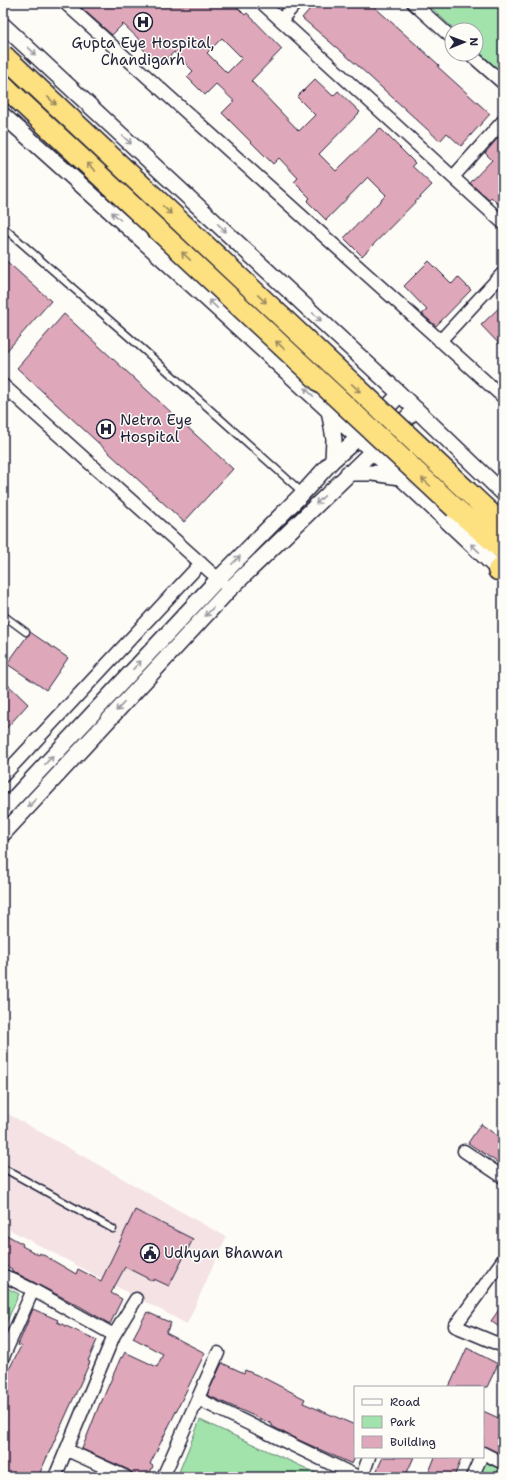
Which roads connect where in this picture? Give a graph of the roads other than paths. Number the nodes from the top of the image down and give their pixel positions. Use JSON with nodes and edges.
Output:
{"nodes":[{"id":1,"x":65,"y":3,"type":"edge"},
{"id":2,"x":262,"y":3,"type":"edge"},
{"id":3,"x":296,"y":3,"type":"edge"},
{"id":4,"x":413,"y":3,"type":"edge"},
{"id":5,"x":281,"y":20,"type":"junction"},
{"id":6,"x":3,"y":25,"type":"edge"},
{"id":7,"x":444,"y":31,"type":"edge"},
{"id":8,"x":3,"y":55,"type":"edge"},
{"id":9,"x":479,"y":62,"type":"edge"},
{"id":10,"x":503,"y":83,"type":"edge"},
{"id":11,"x":3,"y":85,"type":"edge"},
{"id":12,"x":3,"y":115,"type":"edge"},
{"id":13,"x":503,"y":121,"type":"edge"},
{"id":14,"x":453,"y":177,"type":"junction"},
{"id":15,"x":503,"y":223,"type":"edge"},
{"id":16,"x":3,"y":227,"type":"edge"},
{"id":17,"x":503,"y":273,"type":"edge"},
{"id":18,"x":440,"y":341,"type":"junction"},
{"id":19,"x":8,"y":389,"type":"edge"},
{"id":20,"x":400,"y":394,"type":"junction"},
{"id":21,"x":503,"y":397,"type":"edge"},
{"id":22,"x":3,"y":402,"type":"edge"},
{"id":23,"x":416,"y":409,"type":"junction"},
{"id":24,"x":329,"y":410,"type":"junction"},
{"id":25,"x":359,"y":438,"type":"junction"},
{"id":26,"x":373,"y":451,"type":"junction"},
{"id":27,"x":333,"y":460,"type":"junction"},
{"id":28,"x":348,"y":473,"type":"junction"},
{"id":29,"x":400,"y":477,"type":"junction"},
{"id":30,"x":303,"y":493,"type":"junction"},
{"id":31,"x":503,"y":493,"type":"edge"},
{"id":32,"x":503,"y":525,"type":"edge"},
{"id":33,"x":503,"y":550,"type":"edge"},
{"id":34,"x":201,"y":563,"type":"junction"},
{"id":35,"x":501,"y":570,"type":"edge"},
{"id":36,"x":218,"y":578,"type":"junction"},
{"id":37,"x":230,"y":590,"type":"junction"},
{"id":38,"x":3,"y":615,"type":"edge"},
{"id":39,"x":26,"y":632,"type":"dead end"},
{"id":40,"x":3,"y":776,"type":"edge"},
{"id":41,"x":3,"y":810,"type":"edge"},
{"id":42,"x":3,"y":834,"type":"edge"},
{"id":43,"x":464,"y":1150,"type":"dead end"},
{"id":44,"x":3,"y":1168,"type":"edge"},
{"id":45,"x":503,"y":1177,"type":"edge"},
{"id":46,"x":113,"y":1229,"type":"dead end"},
{"id":47,"x":503,"y":1260,"type":"edge"},
{"id":48,"x":3,"y":1276,"type":"edge"},
{"id":49,"x":33,"y":1290,"type":"junction"},
{"id":50,"x":136,"y":1299,"type":"dead end"},
{"id":51,"x":114,"y":1335,"type":"junction"},
{"id":52,"x":503,"y":1346,"type":"edge"},
{"id":53,"x":218,"y":1353,"type":"dead end"},
{"id":54,"x":3,"y":1357,"type":"edge"},
{"id":55,"x":198,"y":1399,"type":"junction"},
{"id":56,"x":68,"y":1450,"type":"junction"},
{"id":57,"x":484,"y":1454,"type":"edge"},
{"id":58,"x":369,"y":1458,"type":"edge"},
{"id":59,"x":481,"y":1458,"type":"edge"},
{"id":60,"x":503,"y":1463,"type":"edge"},
{"id":61,"x":55,"y":1477,"type":"edge"},
{"id":62,"x":126,"y":1477,"type":"edge"},
{"id":63,"x":163,"y":1477,"type":"edge"},
{"id":64,"x":358,"y":1477,"type":"edge"},
{"id":65,"x":362,"y":1477,"type":"edge"},
{"id":66,"x":472,"y":1477,"type":"edge"}],
"edges":[{"from":1,"to":18,"type":"street"},
{"from":2,"to":5,"type":"street"},
{"from":3,"to":5,"type":"street"},
{"from":4,"to":7,"type":"street"},
{"from":5,"to":14,"type":"street"},
{"from":6,"to":20,"type":"street","one_way":true},
{"from":8,"to":32,"type":"highway","one_way":true,"bridge":true},
{"from":9,"to":10,"type":"street"},
{"from":33,"to":11,"type":"highway","one_way":true,"bridge":true},
{"from":24,"to":12,"type":"street","one_way":true},
{"from":13,"to":14,"type":"street"},
{"from":14,"to":15,"type":"street"},
{"from":16,"to":30,"type":"lane"},
{"from":17,"to":18,"type":"street"},
{"from":18,"to":21,"type":"street"},
{"from":19,"to":22,"type":"lane"},
{"from":19,"to":34,"type":"street"},
{"from":20,"to":23,"type":"street"},
{"from":20,"to":25,"type":"street"},
{"from":23,"to":26,"type":"street"},
{"from":23,"to":31,"type":"street"},
{"from":24,"to":25,"type":"street"},
{"from":24,"to":27,"type":"street"},
{"from":25,"to":26,"type":"street"},
{"from":25,"to":27,"type":"street"},
{"from":26,"to":28,"type":"street"},
{"from":26,"to":29,"type":"street"},
{"from":27,"to":30,"type":"street"},
{"from":28,"to":29,"type":"street"},
{"from":28,"to":37,"type":"street","one_way":true},
{"from":35,"to":29,"type":"street","one_way":true},
{"from":36,"to":30,"type":"street","one_way":true},
{"from":34,"to":36,"type":"street"},
{"from":34,"to":40,"type":"street"},
{"from":36,"to":37,"type":"street"},
{"from":41,"to":36,"type":"street","one_way":true},
{"from":37,"to":42,"type":"street","one_way":true},
{"from":38,"to":39,"type":"lane"},
{"from":43,"to":45,"type":"street"},
{"from":44,"to":46,"type":"lane"},
{"from":47,"to":52,"type":"street"},
{"from":48,"to":49,"type":"street"},
{"from":49,"to":51,"type":"street"},
{"from":49,"to":54,"type":"street"},
{"from":50,"to":51,"type":"street"},
{"from":51,"to":56,"type":"street"},
{"from":53,"to":55,"type":"street"},
{"from":55,"to":63,"type":"street"},
{"from":55,"to":64,"type":"street"},
{"from":56,"to":61,"type":"street"},
{"from":56,"to":62,"type":"street"},
{"from":57,"to":60,"type":"street"},
{"from":58,"to":65,"type":"street"},
{"from":59,"to":66,"type":"street"}]}
